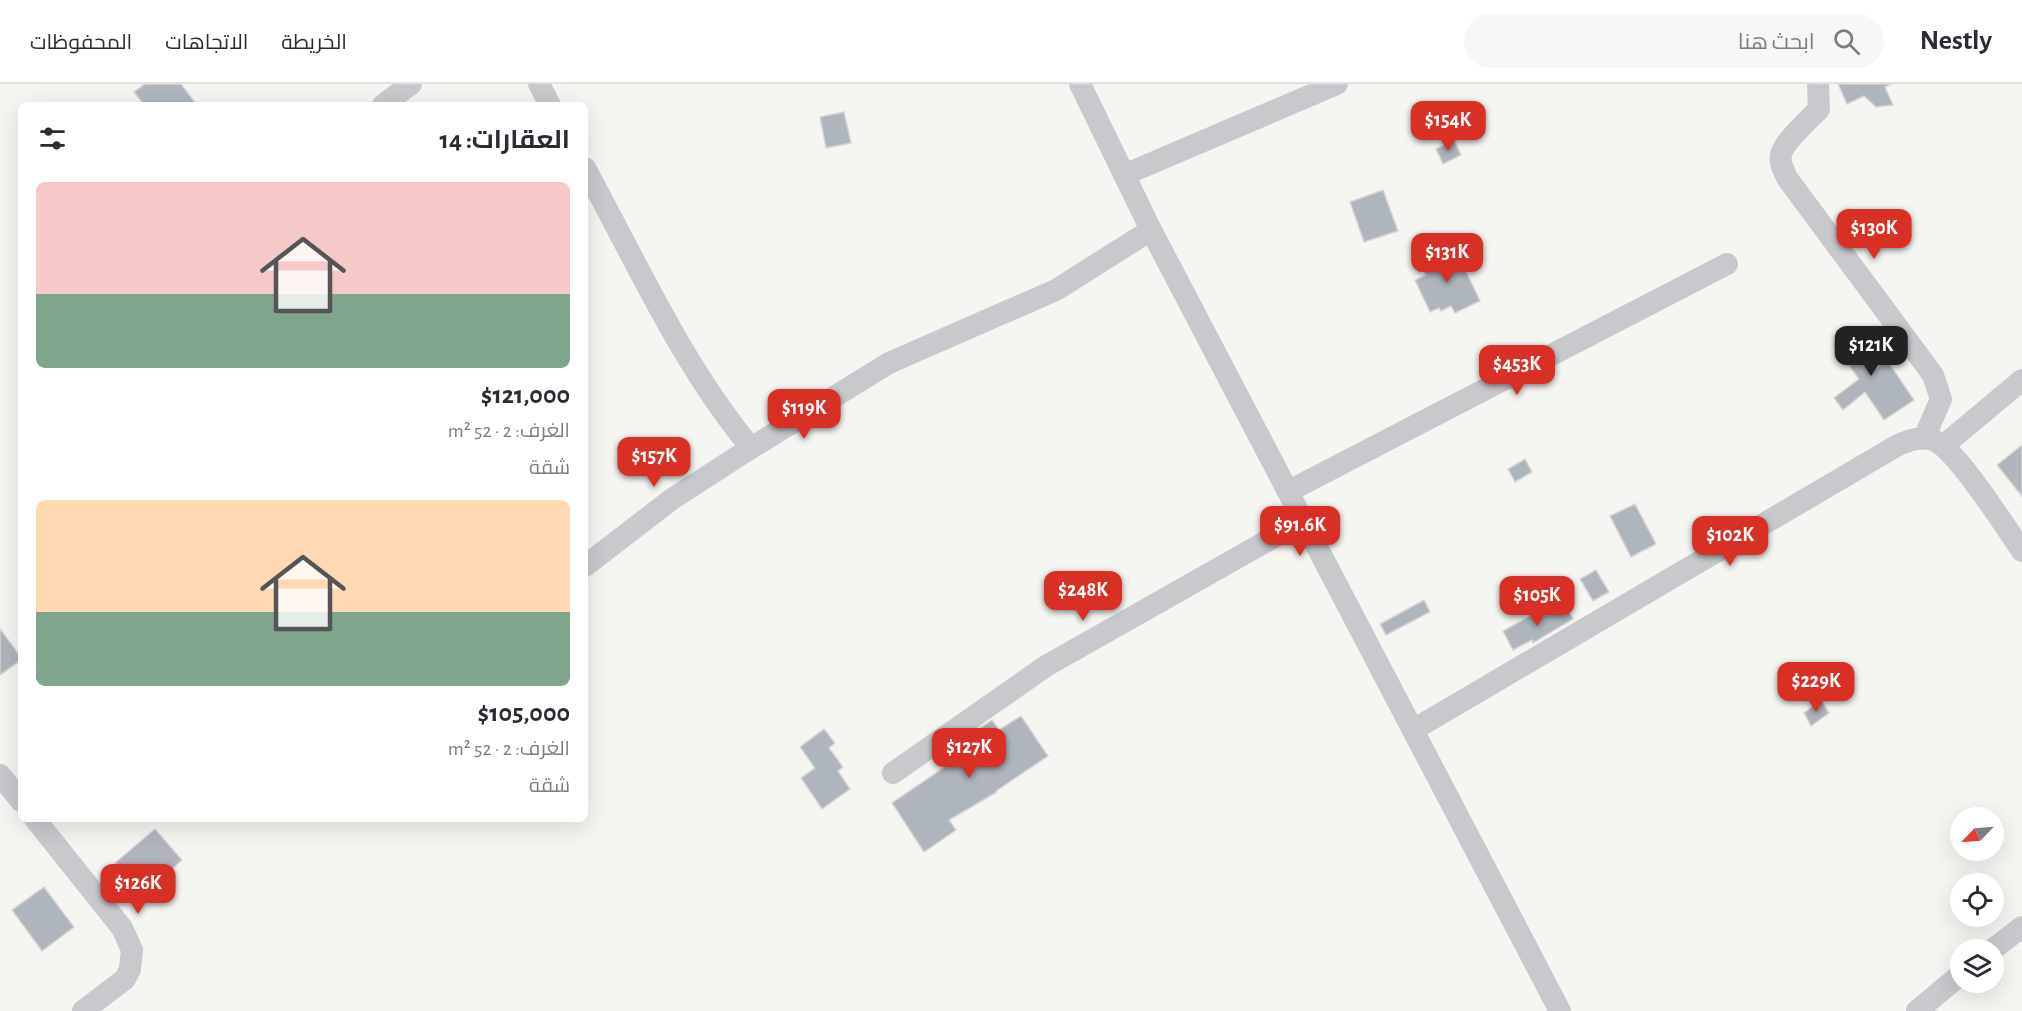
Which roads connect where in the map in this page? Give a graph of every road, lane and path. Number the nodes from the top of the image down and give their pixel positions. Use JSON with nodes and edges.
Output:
{"nodes":[{"id":1,"x":411,"y":84,"type":"edge"},
{"id":2,"x":1080,"y":84,"type":"edge"},
{"id":3,"x":1336,"y":84,"type":"edge"},
{"id":4,"x":1818,"y":84,"type":"edge"},
{"id":5,"x":387,"y":102,"type":"edge"},
{"id":6,"x":588,"y":174,"type":"edge"},
{"id":7,"x":1124,"y":176,"type":"junction"},
{"id":8,"x":1151,"y":230,"type":"junction"},
{"id":9,"x":1728,"y":264,"type":"dead end"},
{"id":10,"x":2022,"y":380,"type":"edge"},
{"id":11,"x":1934,"y":442,"type":"junction"},
{"id":12,"x":751,"y":448,"type":"junction"},
{"id":13,"x":1289,"y":491,"type":"junction"},
{"id":14,"x":1304,"y":520,"type":"junction"},
{"id":15,"x":2022,"y":551,"type":"edge"},
{"id":16,"x":588,"y":564,"type":"edge"},
{"id":17,"x":1413,"y":730,"type":"junction"},
{"id":18,"x":893,"y":773,"type":"dead end"},
{"id":19,"x":0,"y":775,"type":"edge"},
{"id":20,"x":18,"y":797,"type":"edge"},
{"id":21,"x":37,"y":822,"type":"edge"},
{"id":22,"x":2022,"y":927,"type":"edge"},
{"id":23,"x":2004,"y":941,"type":"edge"},
{"id":24,"x":1950,"y":983,"type":"edge"},
{"id":25,"x":83,"y":1011,"type":"edge"},
{"id":26,"x":1560,"y":1011,"type":"edge"},
{"id":27,"x":1917,"y":1011,"type":"edge"}],
"edges":[{"from":1,"to":5,"type":"street"},
{"from":2,"to":7,"type":"street"},
{"from":3,"to":7,"type":"street"},
{"from":4,"to":11,"type":"street"},
{"from":6,"to":12,"type":"street"},
{"from":7,"to":8,"type":"street"},
{"from":8,"to":12,"type":"street"},
{"from":8,"to":13,"type":"street"},
{"from":9,"to":13,"type":"street"},
{"from":10,"to":11,"type":"street"},
{"from":11,"to":15,"type":"street"},
{"from":11,"to":17,"type":"street"},
{"from":12,"to":16,"type":"street"},
{"from":13,"to":14,"type":"street"},
{"from":14,"to":17,"type":"street"},
{"from":14,"to":18,"type":"street"},
{"from":17,"to":26,"type":"street"},
{"from":19,"to":20,"type":"street"},
{"from":21,"to":25,"type":"street"},
{"from":22,"to":23,"type":"street"},
{"from":24,"to":27,"type":"street"}]}
